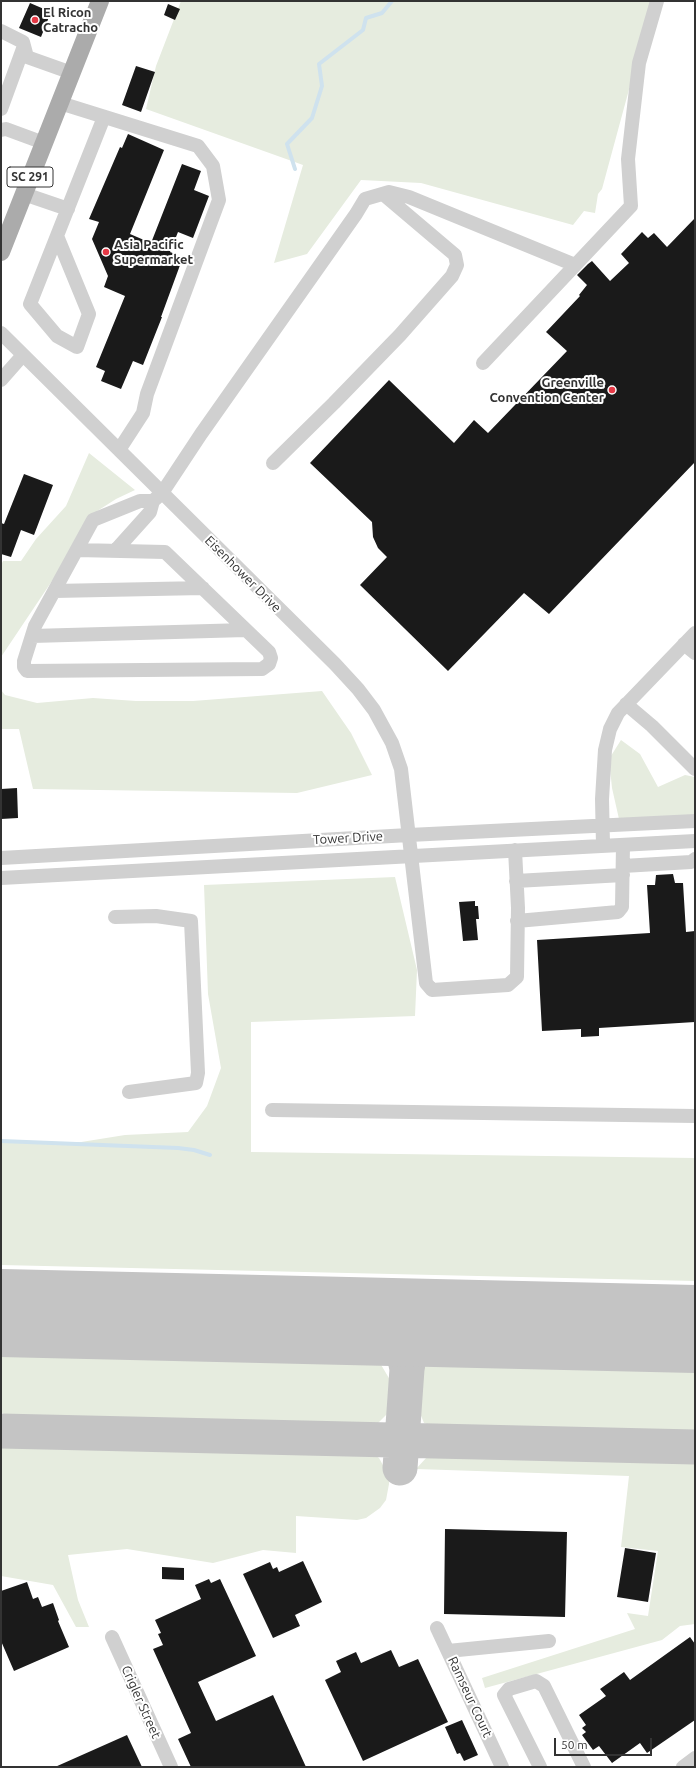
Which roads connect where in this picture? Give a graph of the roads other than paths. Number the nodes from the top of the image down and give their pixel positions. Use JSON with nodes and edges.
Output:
{"nodes":[{"id":1,"x":100,"y":1,"type":"edge"},
{"id":2,"x":657,"y":1,"type":"edge"},
{"id":3,"x":1,"y":31,"type":"edge"},
{"id":4,"x":24,"y":46,"type":"junction"},
{"id":5,"x":72,"y":73,"type":"junction"},
{"id":6,"x":60,"y":103,"type":"junction"},
{"id":7,"x":1,"y":109,"type":"edge"},
{"id":8,"x":104,"y":117,"type":"junction"},
{"id":9,"x":1,"y":130,"type":"edge"},
{"id":10,"x":44,"y":143,"type":"junction"},
{"id":11,"x":24,"y":194,"type":"junction"},
{"id":12,"x":383,"y":194,"type":"junction"},
{"id":13,"x":68,"y":209,"type":"junction"},
{"id":14,"x":57,"y":236,"type":"junction"},
{"id":15,"x":1,"y":252,"type":"edge"},
{"id":16,"x":576,"y":265,"type":"junction"},
{"id":17,"x":1,"y":332,"type":"edge"},
{"id":18,"x":23,"y":355,"type":"junction"},
{"id":19,"x":483,"y":363,"type":"dead end"},
{"id":20,"x":1,"y":380,"type":"edge"},
{"id":21,"x":119,"y":450,"type":"junction"},
{"id":22,"x":273,"y":462,"type":"dead end"},
{"id":23,"x":157,"y":497,"type":"junction"},
{"id":24,"x":76,"y":550,"type":"junction"},
{"id":25,"x":115,"y":551,"type":"junction"},
{"id":26,"x":203,"y":588,"type":"junction"},
{"id":27,"x":54,"y":591,"type":"junction"},
{"id":28,"x":246,"y":630,"type":"junction"},
{"id":29,"x":695,"y":633,"type":"edge"},
{"id":30,"x":32,"y":636,"type":"junction"},
{"id":31,"x":684,"y":644,"type":"junction"},
{"id":32,"x":695,"y":654,"type":"edge"},
{"id":33,"x":626,"y":704,"type":"junction"},
{"id":34,"x":695,"y":769,"type":"edge"},
{"id":35,"x":695,"y":821,"type":"edge"},
{"id":36,"x":603,"y":825,"type":"junction"},
{"id":37,"x":409,"y":835,"type":"junction"},
{"id":38,"x":695,"y":841,"type":"edge"},
{"id":39,"x":603,"y":845,"type":"junction"},
{"id":40,"x":622,"y":845,"type":"junction"},
{"id":41,"x":515,"y":850,"type":"junction"},
{"id":42,"x":411,"y":856,"type":"junction"},
{"id":43,"x":1,"y":858,"type":"edge"},
{"id":44,"x":695,"y":859,"type":"edge"},
{"id":45,"x":622,"y":871,"type":"junction"},
{"id":46,"x":1,"y":878,"type":"edge"},
{"id":47,"x":516,"y":881,"type":"junction"},
{"id":48,"x":115,"y":917,"type":"dead end"},
{"id":49,"x":518,"y":921,"type":"junction"},
{"id":50,"x":129,"y":1092,"type":"dead end"},
{"id":51,"x":272,"y":1110,"type":"dead end"},
{"id":52,"x":695,"y":1116,"type":"edge"},
{"id":53,"x":437,"y":1628,"type":"dead end"},
{"id":54,"x":112,"y":1637,"type":"dead end"},
{"id":55,"x":549,"y":1641,"type":"dead end"},
{"id":56,"x":448,"y":1651,"type":"junction"},
{"id":57,"x":695,"y":1758,"type":"edge"},
{"id":58,"x":171,"y":1767,"type":"edge"},
{"id":59,"x":502,"y":1767,"type":"edge"},
{"id":60,"x":540,"y":1767,"type":"edge"},
{"id":61,"x":584,"y":1767,"type":"edge"},
{"id":62,"x":683,"y":1767,"type":"edge"}],
"edges":[{"from":1,"to":5,"type":"main road","number":"SC 291"},
{"from":2,"to":16,"type":"street"},
{"from":3,"to":4,"type":"street"},
{"from":4,"to":5,"type":"street"},
{"from":4,"to":7,"type":"street"},
{"from":5,"to":6,"type":"main road","number":"SC 291"},
{"from":6,"to":8,"type":"street"},
{"from":6,"to":10,"type":"main road","number":"SC 291"},
{"from":8,"to":13,"type":"street"},
{"from":8,"to":21,"type":"street"},
{"from":9,"to":10,"type":"street"},
{"from":10,"to":11,"type":"main road","number":"SC 291"},
{"from":11,"to":13,"type":"street"},
{"from":11,"to":15,"type":"main road","number":"SC 291"},
{"from":12,"to":16,"type":"street"},
{"from":12,"to":22,"type":"street"},
{"from":12,"to":23,"type":"street"},
{"from":13,"to":14,"type":"street"},
{"from":14,"to":14,"type":"street"},
{"from":16,"to":19,"type":"street"},
{"from":17,"to":18,"type":"street","name":"Eisenhower Drive"},
{"from":18,"to":20,"type":"street"},
{"from":18,"to":21,"type":"street","name":"Eisenhower Drive"},
{"from":21,"to":23,"type":"street","name":"Eisenhower Drive"},
{"from":23,"to":24,"type":"street"},
{"from":23,"to":25,"type":"street"},
{"from":23,"to":37,"type":"street","name":"Eisenhower Drive"},
{"from":24,"to":25,"type":"street"},
{"from":24,"to":27,"type":"street"},
{"from":25,"to":26,"type":"street"},
{"from":26,"to":27,"type":"street"},
{"from":26,"to":28,"type":"street"},
{"from":27,"to":30,"type":"street"},
{"from":28,"to":30,"type":"street"},
{"from":28,"to":30,"type":"street"},
{"from":29,"to":31,"type":"street"},
{"from":31,"to":32,"type":"street"},
{"from":31,"to":33,"type":"street"},
{"from":33,"to":34,"type":"street"},
{"from":33,"to":36,"type":"street"},
{"from":35,"to":36,"type":"street","name":"Tower Drive"},
{"from":36,"to":37,"type":"street","name":"Tower Drive"},
{"from":36,"to":39,"type":"street"},
{"from":37,"to":42,"type":"street","name":"Eisenhower Drive"},
{"from":37,"to":43,"type":"street","name":"Tower Drive"},
{"from":38,"to":40,"type":"street","name":"Tower Drive"},
{"from":39,"to":40,"type":"street","name":"Tower Drive"},
{"from":39,"to":41,"type":"street","name":"Tower Drive"},
{"from":40,"to":45,"type":"street"},
{"from":41,"to":42,"type":"street","name":"Tower Drive"},
{"from":41,"to":47,"type":"street","name":"Eisenhower Drive"},
{"from":42,"to":46,"type":"street","name":"Tower Drive"},
{"from":42,"to":49,"type":"street","name":"Eisenhower Drive"},
{"from":44,"to":45,"type":"street"},
{"from":45,"to":47,"type":"street"},
{"from":45,"to":49,"type":"street"},
{"from":47,"to":49,"type":"street","name":"Eisenhower Drive"},
{"from":48,"to":50,"type":"street"},
{"from":51,"to":52,"type":"street"},
{"from":53,"to":56,"type":"street","name":"Ramseur Court"},
{"from":54,"to":58,"type":"street","name":"Crigler Street"},
{"from":55,"to":56,"type":"street"},
{"from":56,"to":59,"type":"street","name":"Ramseur Court"},
{"from":57,"to":62,"type":"street"},
{"from":60,"to":61,"type":"street"}]}
